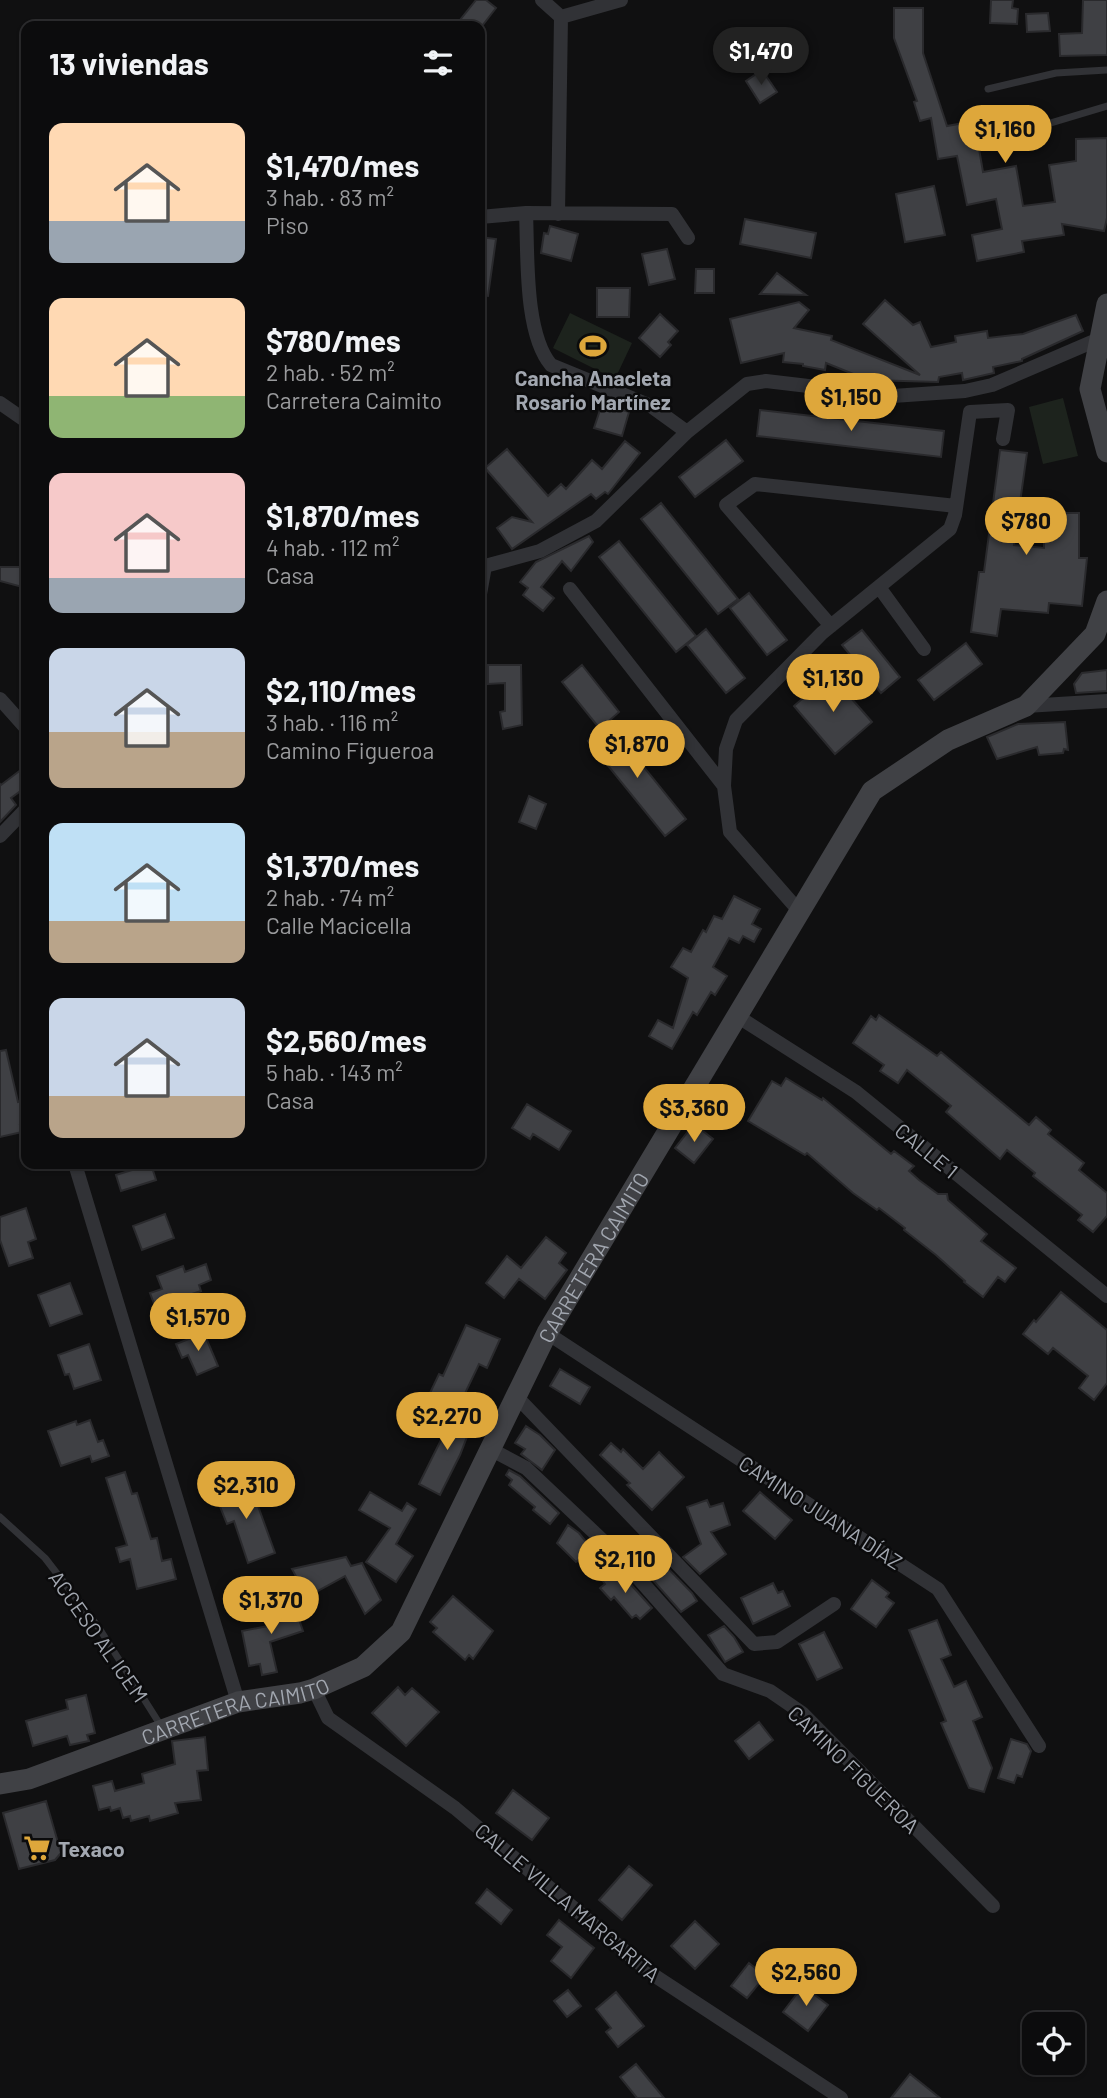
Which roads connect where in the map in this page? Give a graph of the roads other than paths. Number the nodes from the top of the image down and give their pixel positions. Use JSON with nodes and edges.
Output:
{"nodes":[{"id":1,"x":542,"y":0,"type":"edge"},
{"id":2,"x":621,"y":0,"type":"edge"},
{"id":3,"x":561,"y":17,"type":"junction"},
{"id":4,"x":1107,"y":70,"type":"edge"},
{"id":5,"x":988,"y":89,"type":"dead end"},
{"id":6,"x":1107,"y":106,"type":"edge"},
{"id":7,"x":994,"y":139,"type":"dead end"},
{"id":8,"x":526,"y":213,"type":"junction"},
{"id":9,"x":558,"y":214,"type":"junction"},
{"id":10,"x":485,"y":217,"type":"edge"},
{"id":11,"x":688,"y":238,"type":"dead end"},
{"id":12,"x":1107,"y":304,"type":"edge"},
{"id":13,"x":1104,"y":336,"type":"edge"},
{"id":14,"x":0,"y":402,"type":"edge"},
{"id":15,"x":21,"y":417,"type":"edge"},
{"id":16,"x":687,"y":432,"type":"junction"},
{"id":17,"x":1003,"y":439,"type":"dead end"},
{"id":18,"x":1107,"y":452,"type":"edge"},
{"id":19,"x":956,"y":506,"type":"junction"},
{"id":20,"x":485,"y":564,"type":"edge"},
{"id":21,"x":879,"y":587,"type":"junction"},
{"id":22,"x":570,"y":589,"type":"dead end"},
{"id":23,"x":1107,"y":601,"type":"edge"},
{"id":24,"x":831,"y":626,"type":"junction"},
{"id":25,"x":924,"y":649,"type":"dead end"},
{"id":26,"x":0,"y":699,"type":"edge"},
{"id":27,"x":1107,"y":701,"type":"edge"},
{"id":28,"x":1026,"y":706,"type":"junction"},
{"id":29,"x":21,"y":722,"type":"edge"},
{"id":30,"x":724,"y":786,"type":"junction"},
{"id":31,"x":21,"y":814,"type":"edge"},
{"id":32,"x":0,"y":836,"type":"edge"},
{"id":33,"x":800,"y":912,"type":"junction"},
{"id":34,"x":737,"y":1016,"type":"junction"},
{"id":35,"x":77,"y":1169,"type":"edge"},
{"id":36,"x":1107,"y":1296,"type":"edge"},
{"id":37,"x":547,"y":1333,"type":"junction"},
{"id":38,"x":516,"y":1396,"type":"junction"},
{"id":39,"x":492,"y":1450,"type":"junction"},
{"id":40,"x":0,"y":1517,"type":"edge"},
{"id":41,"x":834,"y":1604,"type":"dead end"},
{"id":42,"x":314,"y":1689,"type":"junction"},
{"id":43,"x":237,"y":1702,"type":"junction"},
{"id":44,"x":163,"y":1730,"type":"junction"},
{"id":45,"x":1039,"y":1746,"type":"dead end"},
{"id":46,"x":0,"y":1784,"type":"edge"},
{"id":47,"x":993,"y":1906,"type":"dead end"},
{"id":48,"x":841,"y":2098,"type":"edge"}],
"edges":[{"from":1,"to":3,"type":"street"},
{"from":2,"to":3,"type":"street"},
{"from":3,"to":9,"type":"street"},
{"from":4,"to":5,"type":"lane"},
{"from":6,"to":7,"type":"lane"},
{"from":8,"to":9,"type":"street"},
{"from":8,"to":10,"type":"street"},
{"from":8,"to":16,"type":"street"},
{"from":9,"to":11,"type":"street"},
{"from":12,"to":13,"type":"street"},
{"from":13,"to":16,"type":"street"},
{"from":13,"to":18,"type":"street"},
{"from":14,"to":15,"type":"street"},
{"from":16,"to":20,"type":"street"},
{"from":17,"to":19,"type":"street"},
{"from":19,"to":21,"type":"street"},
{"from":19,"to":24,"type":"street"},
{"from":21,"to":24,"type":"street"},
{"from":21,"to":25,"type":"street"},
{"from":22,"to":30,"type":"street"},
{"from":23,"to":28,"type":"street","name":"CARRETERA CAIMITO"},
{"from":24,"to":30,"type":"street"},
{"from":26,"to":29,"type":"street"},
{"from":27,"to":28,"type":"street"},
{"from":28,"to":33,"type":"street","name":"CARRETERA CAIMITO"},
{"from":30,"to":33,"type":"street"},
{"from":31,"to":32,"type":"street"},
{"from":33,"to":34,"type":"street","name":"CARRETERA CAIMITO"},
{"from":34,"to":36,"type":"street","name":"CALLE 1"},
{"from":34,"to":37,"type":"street","name":"CARRETERA CAIMITO"},
{"from":35,"to":43,"type":"street"},
{"from":37,"to":38,"type":"street","name":"CARRETERA CAIMITO"},
{"from":37,"to":45,"type":"street","name":"CAMINO JUANA DÍAZ"},
{"from":38,"to":39,"type":"street","name":"CARRETERA CAIMITO"},
{"from":38,"to":41,"type":"street"},
{"from":39,"to":42,"type":"street","name":"CARRETERA CAIMITO"},
{"from":39,"to":47,"type":"street","name":"CAMINO FIGUEROA"},
{"from":40,"to":44,"type":"lane","name":"ACCESO AL ICEM"},
{"from":42,"to":43,"type":"street","name":"CARRETERA CAIMITO"},
{"from":42,"to":48,"type":"street","name":"CALLE VILLA MARGARITA"},
{"from":43,"to":44,"type":"street","name":"CARRETERA CAIMITO"},
{"from":44,"to":46,"type":"street","name":"CARRETERA CAIMITO"}]}
